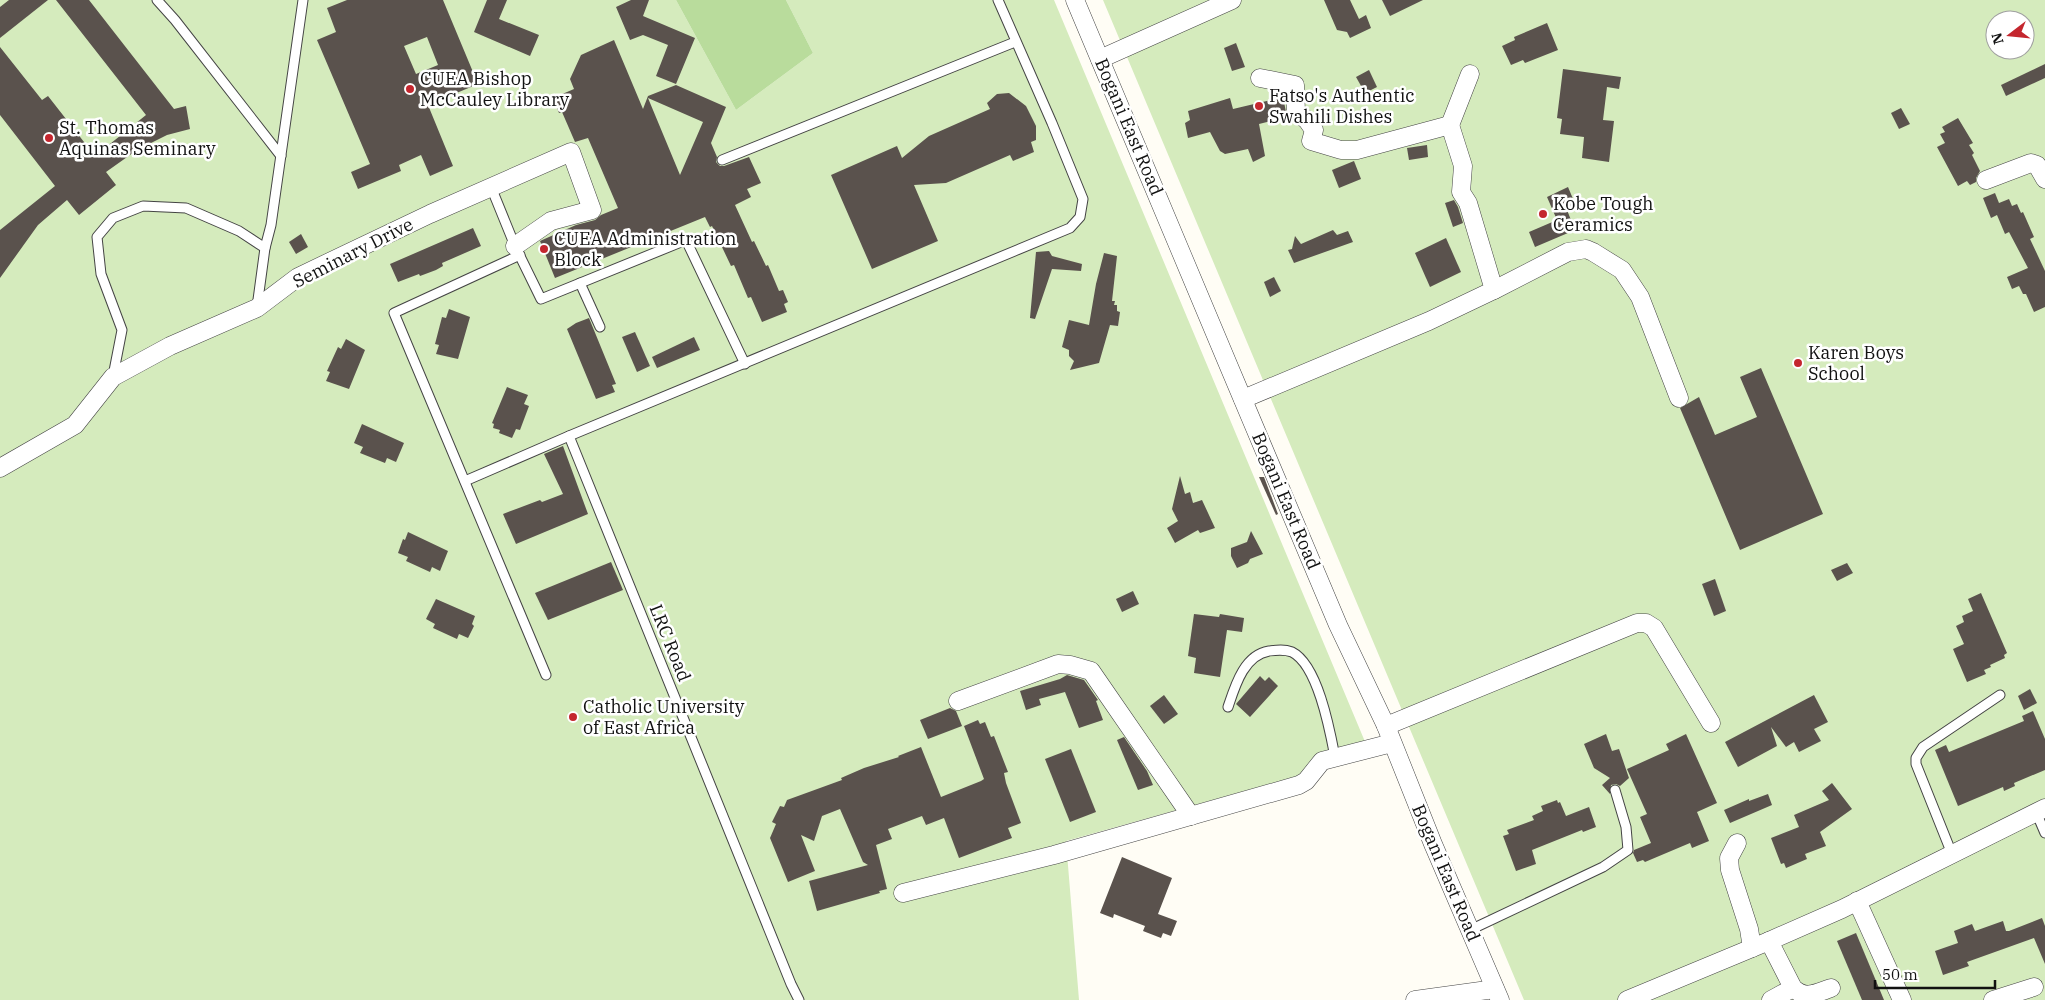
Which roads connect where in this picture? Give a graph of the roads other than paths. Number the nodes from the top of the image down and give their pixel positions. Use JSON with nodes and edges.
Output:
{"nodes":[{"id":1,"x":157,"y":0,"type":"edge"},
{"id":2,"x":303,"y":0,"type":"edge"},
{"id":3,"x":998,"y":0,"type":"edge"},
{"id":4,"x":1075,"y":0,"type":"edge"},
{"id":5,"x":1232,"y":0,"type":"edge"},
{"id":6,"x":1015,"y":42,"type":"junction"},
{"id":7,"x":1100,"y":59,"type":"junction"},
{"id":8,"x":1470,"y":74,"type":"dead end"},
{"id":9,"x":1260,"y":78,"type":"dead end"},
{"id":10,"x":1450,"y":125,"type":"junction"},
{"id":11,"x":281,"y":156,"type":"junction"},
{"id":12,"x":722,"y":160,"type":"dead end"},
{"id":13,"x":2045,"y":179,"type":"edge"},
{"id":14,"x":1986,"y":180,"type":"dead end"},
{"id":15,"x":492,"y":187,"type":"junction"},
{"id":16,"x":264,"y":248,"type":"junction"},
{"id":17,"x":518,"y":251,"type":"junction"},
{"id":18,"x":580,"y":283,"type":"junction"},
{"id":19,"x":1494,"y":290,"type":"junction"},
{"id":20,"x":257,"y":308,"type":"junction"},
{"id":21,"x":600,"y":327,"type":"dead end"},
{"id":22,"x":745,"y":364,"type":"junction"},
{"id":23,"x":113,"y":377,"type":"junction"},
{"id":24,"x":1679,"y":398,"type":"dead end"},
{"id":25,"x":1243,"y":399,"type":"junction"},
{"id":26,"x":569,"y":436,"type":"junction"},
{"id":27,"x":0,"y":468,"type":"edge"},
{"id":28,"x":465,"y":481,"type":"junction"},
{"id":29,"x":546,"y":675,"type":"dead end"},
{"id":30,"x":2000,"y":695,"type":"dead end"},
{"id":31,"x":958,"y":701,"type":"dead end"},
{"id":32,"x":1228,"y":707,"type":"dead end"},
{"id":33,"x":1711,"y":723,"type":"dead end"},
{"id":34,"x":1386,"y":726,"type":"junction"},
{"id":35,"x":1392,"y":743,"type":"junction"},
{"id":36,"x":1335,"y":757,"type":"junction"},
{"id":37,"x":1616,"y":790,"type":"dead end"},
{"id":38,"x":2041,"y":810,"type":"edge"},
{"id":39,"x":1191,"y":816,"type":"junction"},
{"id":40,"x":2045,"y":833,"type":"edge"},
{"id":41,"x":1737,"y":843,"type":"dead end"},
{"id":42,"x":1952,"y":854,"type":"junction"},
{"id":43,"x":903,"y":893,"type":"dead end"},
{"id":44,"x":1857,"y":901,"type":"junction"},
{"id":45,"x":1470,"y":930,"type":"junction"},
{"id":46,"x":1769,"y":941,"type":"junction"},
{"id":47,"x":1752,"y":948,"type":"junction"},
{"id":48,"x":2034,"y":987,"type":"dead end"},
{"id":49,"x":1793,"y":988,"type":"junction"},
{"id":50,"x":1831,"y":988,"type":"dead end"},
{"id":51,"x":1498,"y":994,"type":"edge"},
{"id":52,"x":799,"y":1000,"type":"edge"},
{"id":53,"x":1415,"y":1000,"type":"edge"},
{"id":54,"x":1627,"y":1000,"type":"edge"},
{"id":55,"x":1771,"y":1000,"type":"edge"},
{"id":56,"x":1902,"y":1000,"type":"edge"},
{"id":57,"x":1993,"y":1000,"type":"edge"}],
"edges":[{"from":1,"to":11,"type":"lane"},
{"from":2,"to":11,"type":"lane"},
{"from":3,"to":6,"type":"lane"},
{"from":4,"to":7,"type":"street","name":"Bogani East Road"},
{"from":5,"to":7,"type":"street"},
{"from":6,"to":12,"type":"lane"},
{"from":6,"to":22,"type":"lane"},
{"from":7,"to":25,"type":"street","name":"Bogani East Road"},
{"from":8,"to":10,"type":"street"},
{"from":9,"to":10,"type":"street"},
{"from":10,"to":19,"type":"street"},
{"from":11,"to":16,"type":"lane"},
{"from":13,"to":14,"type":"street"},
{"from":15,"to":17,"type":"lane"},
{"from":15,"to":17,"type":"street","name":"Seminary Drive"},
{"from":15,"to":20,"type":"street","name":"Seminary Drive"},
{"from":16,"to":20,"type":"lane"},
{"from":16,"to":23,"type":"lane"},
{"from":17,"to":18,"type":"lane"},
{"from":17,"to":28,"type":"lane"},
{"from":18,"to":21,"type":"lane"},
{"from":18,"to":22,"type":"lane"},
{"from":19,"to":24,"type":"street"},
{"from":19,"to":25,"type":"street"},
{"from":20,"to":23,"type":"street","name":"Seminary Drive"},
{"from":22,"to":26,"type":"lane"},
{"from":23,"to":27,"type":"street","name":"Seminary Drive"},
{"from":25,"to":34,"type":"street","name":"Bogani East Road"},
{"from":26,"to":28,"type":"lane"},
{"from":26,"to":52,"type":"lane","name":"LRC Road"},
{"from":28,"to":29,"type":"lane"},
{"from":30,"to":42,"type":"lane"},
{"from":31,"to":39,"type":"street"},
{"from":32,"to":36,"type":"lane"},
{"from":33,"to":34,"type":"street"},
{"from":34,"to":35,"type":"street","name":"Bogani East Road"},
{"from":35,"to":36,"type":"street"},
{"from":35,"to":45,"type":"street","name":"Bogani East Road"},
{"from":36,"to":39,"type":"street"},
{"from":37,"to":45,"type":"lane"},
{"from":38,"to":40,"type":"lane"},
{"from":38,"to":42,"type":"street"},
{"from":39,"to":43,"type":"street"},
{"from":41,"to":47,"type":"street"},
{"from":42,"to":44,"type":"street"},
{"from":44,"to":46,"type":"street"},
{"from":44,"to":56,"type":"street"},
{"from":45,"to":51,"type":"street","name":"Bogani East Road"},
{"from":46,"to":47,"type":"street"},
{"from":46,"to":49,"type":"street"},
{"from":47,"to":54,"type":"street"},
{"from":48,"to":57,"type":"street"},
{"from":49,"to":50,"type":"street"},
{"from":49,"to":55,"type":"street"},
{"from":51,"to":53,"type":"street"}]}
